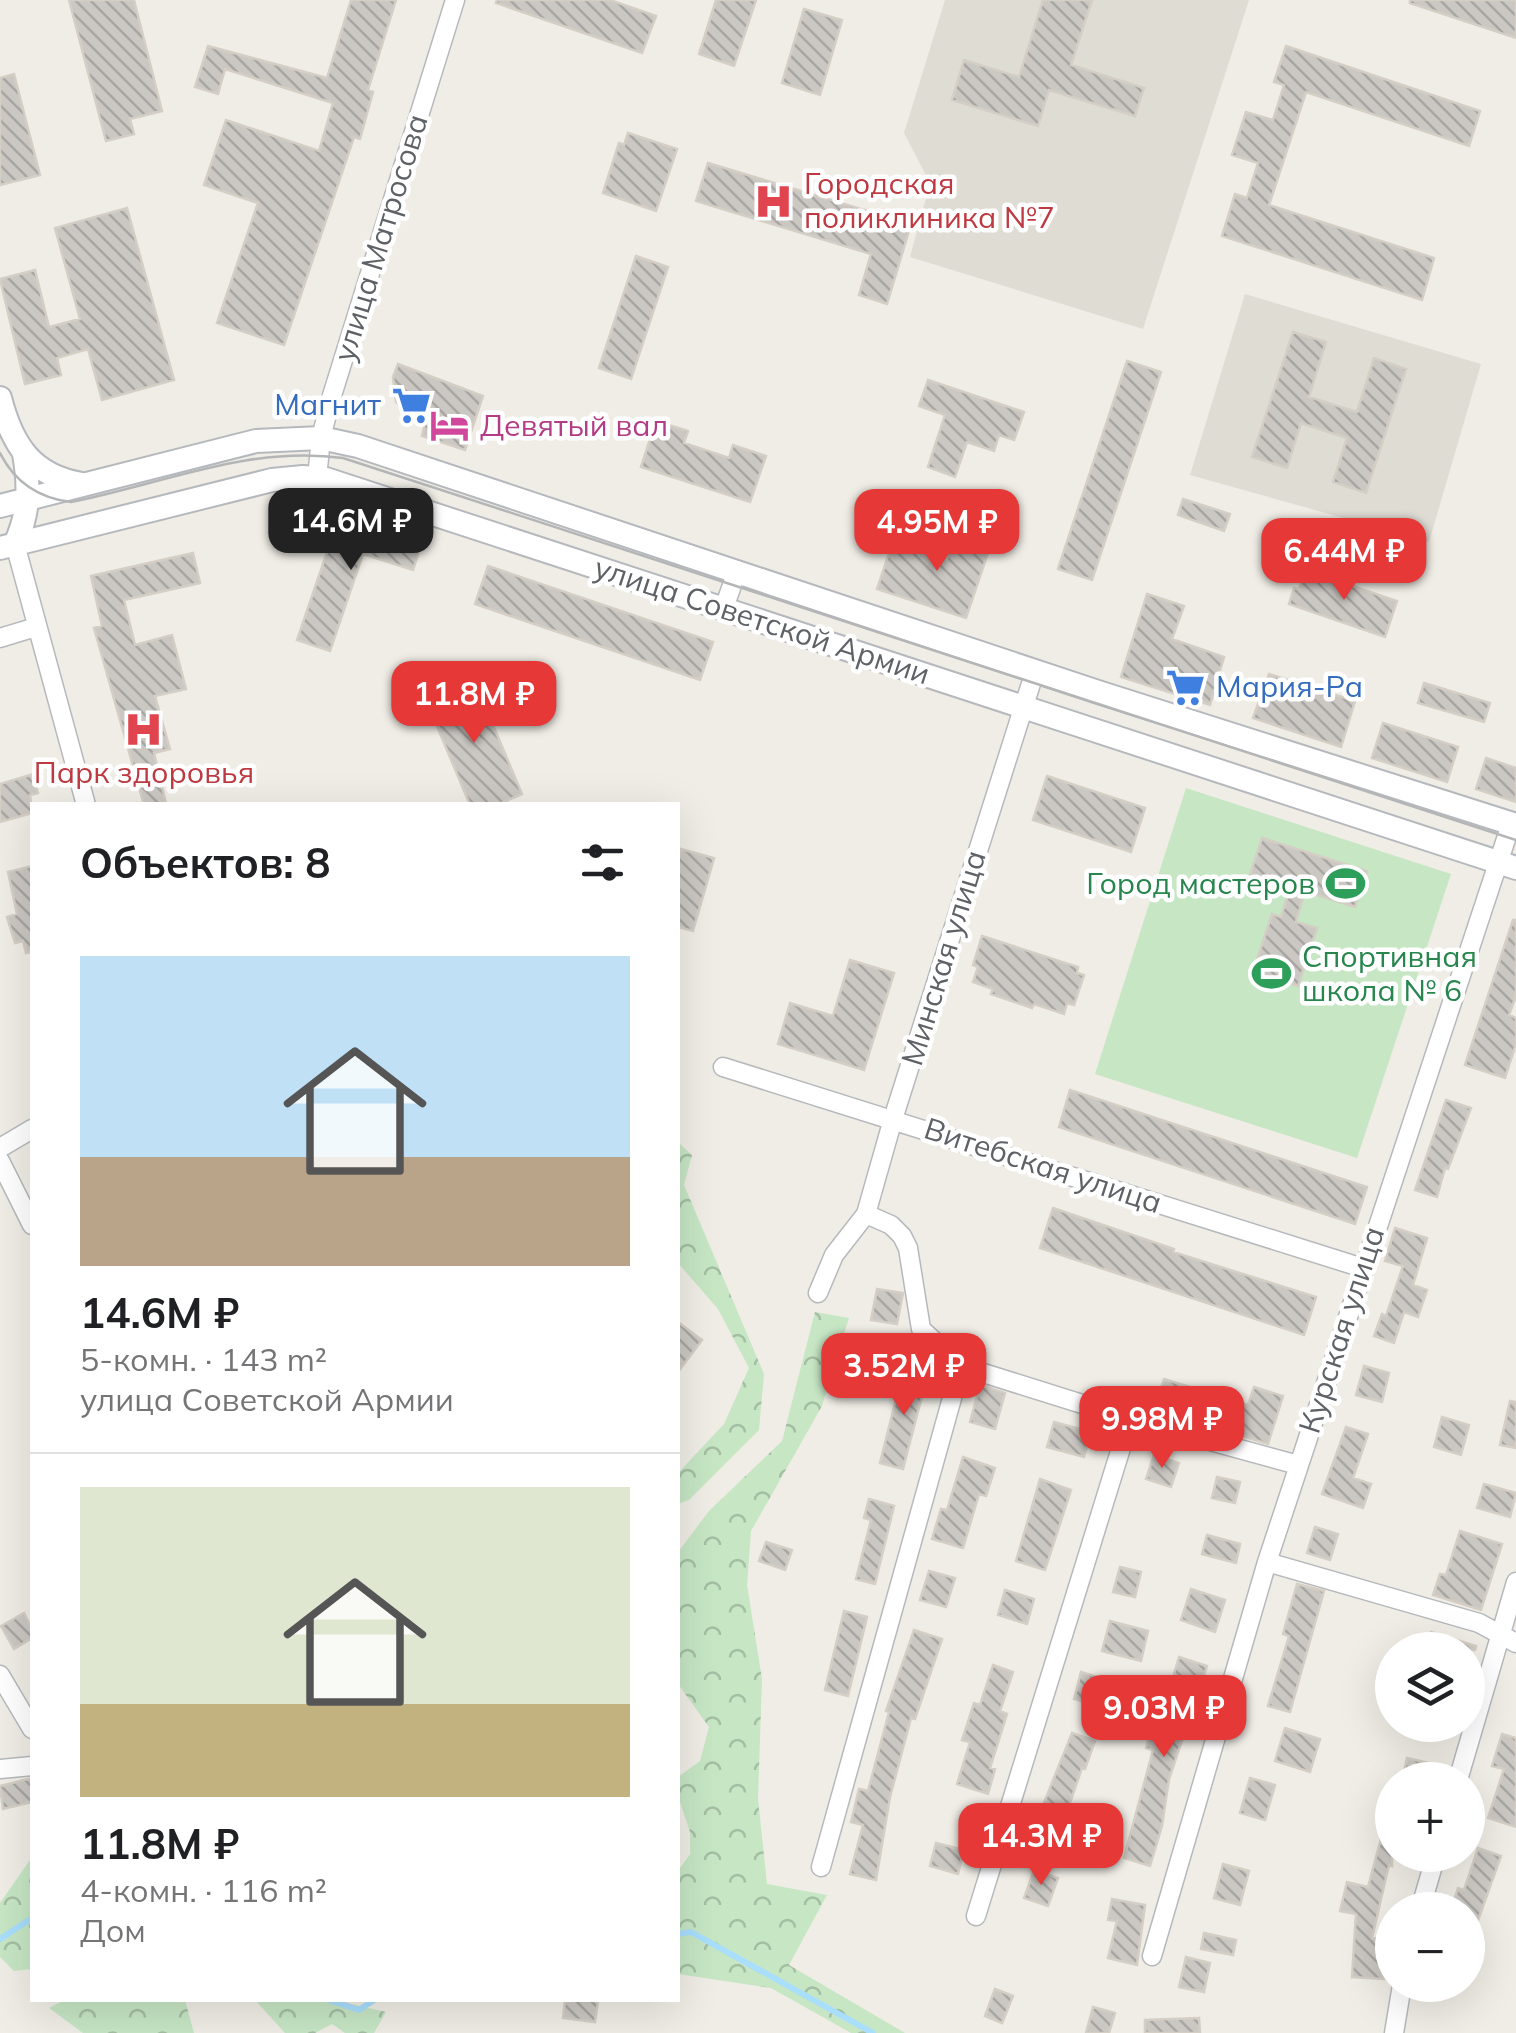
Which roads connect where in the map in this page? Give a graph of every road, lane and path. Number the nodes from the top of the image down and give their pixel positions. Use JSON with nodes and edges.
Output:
{"nodes":[{"id":1,"x":455,"y":0,"type":"edge"},
{"id":2,"x":0,"y":398,"type":"edge"},
{"id":3,"x":320,"y":438,"type":"junction"},
{"id":4,"x":24,"y":454,"type":"junction"},
{"id":5,"x":316,"y":478,"type":"junction"},
{"id":6,"x":86,"y":484,"type":"junction"},
{"id":7,"x":0,"y":505,"type":"edge"},
{"id":8,"x":17,"y":528,"type":"edge"},
{"id":9,"x":737,"y":571,"type":"junction"},
{"id":10,"x":724,"y":608,"type":"junction"},
{"id":11,"x":36,"y":627,"type":"junction"},
{"id":12,"x":0,"y":638,"type":"edge"},
{"id":13,"x":1036,"y":671,"type":"junction"},
{"id":14,"x":1022,"y":708,"type":"junction"},
{"id":15,"x":85,"y":802,"type":"edge"},
{"id":16,"x":1514,"y":824,"type":"edge"},
{"id":17,"x":1507,"y":865,"type":"edge"},
{"id":18,"x":722,"y":1067,"type":"dead end"},
{"id":19,"x":893,"y":1118,"type":"junction"},
{"id":20,"x":30,"y":1130,"type":"edge"},
{"id":21,"x":0,"y":1148,"type":"edge"},
{"id":22,"x":0,"y":1161,"type":"edge"},
{"id":23,"x":866,"y":1214,"type":"junction"},
{"id":24,"x":30,"y":1221,"type":"edge"},
{"id":25,"x":1363,"y":1268,"type":"junction"},
{"id":26,"x":818,"y":1294,"type":"dead end"},
{"id":27,"x":961,"y":1366,"type":"junction"},
{"id":28,"x":1130,"y":1419,"type":"junction"},
{"id":29,"x":1298,"y":1464,"type":"junction"},
{"id":30,"x":1267,"y":1562,"type":"junction"},
{"id":31,"x":1516,"y":1582,"type":"edge"},
{"id":32,"x":1508,"y":1639,"type":"edge"},
{"id":33,"x":0,"y":1675,"type":"edge"},
{"id":34,"x":30,"y":1726,"type":"edge"},
{"id":35,"x":1464,"y":1762,"type":"edge"},
{"id":36,"x":30,"y":1766,"type":"edge"},
{"id":37,"x":0,"y":1769,"type":"edge"},
{"id":38,"x":821,"y":1866,"type":"dead end"},
{"id":39,"x":976,"y":1916,"type":"dead end"},
{"id":40,"x":1152,"y":1956,"type":"dead end"},
{"id":41,"x":1399,"y":2002,"type":"edge"},
{"id":42,"x":1394,"y":2033,"type":"edge"}],
"edges":[{"from":1,"to":3,"type":"street","name":"улица Матросова"},
{"from":2,"to":4,"type":"main road"},
{"from":3,"to":5,"type":"street","name":"улица Матросова"},
{"from":3,"to":6,"type":"main road","name":"улица Советской Армии"},
{"from":3,"to":9,"type":"main road","name":"улица Советской Армии"},
{"from":4,"to":6,"type":"main road"},
{"from":4,"to":8,"type":"main road"},
{"from":5,"to":8,"type":"main road","name":"улица Советской Армии"},
{"from":5,"to":10,"type":"main road","name":"улица Советской Армии"},
{"from":6,"to":8,"type":"main road","name":"улица Советской Армии"},
{"from":7,"to":8,"type":"main road"},
{"from":7,"to":8,"type":"main road","name":"улица Советской Армии"},
{"from":8,"to":11,"type":"street"},
{"from":9,"to":10,"type":"street"},
{"from":9,"to":13,"type":"main road","name":"улица Советской Армии"},
{"from":10,"to":14,"type":"main road","name":"улица Советской Армии"},
{"from":11,"to":12,"type":"street"},
{"from":11,"to":15,"type":"street"},
{"from":13,"to":14,"type":"street","name":"Минская улица"},
{"from":13,"to":16,"type":"main road","name":"улица Советской Армии"},
{"from":14,"to":17,"type":"main road","name":"улица Советской Армии"},
{"from":14,"to":19,"type":"street","name":"Минская улица"},
{"from":16,"to":17,"type":"street","name":"Курская улица"},
{"from":17,"to":25,"type":"street","name":"Курская улица"},
{"from":18,"to":19,"type":"street","name":"Витебская улица"},
{"from":19,"to":23,"type":"street","name":"Минская улица"},
{"from":19,"to":25,"type":"street","name":"Витебская улица"},
{"from":20,"to":21,"type":"street"},
{"from":22,"to":24,"type":"street"},
{"from":23,"to":26,"type":"street","name":"Минская улица"},
{"from":23,"to":27,"type":"street"},
{"from":25,"to":29,"type":"street","name":"Курская улица"},
{"from":27,"to":28,"type":"street"},
{"from":27,"to":38,"type":"street"},
{"from":28,"to":29,"type":"street"},
{"from":28,"to":39,"type":"street"},
{"from":29,"to":30,"type":"street","name":"Курская улица"},
{"from":30,"to":32,"type":"street"},
{"from":30,"to":40,"type":"street","name":"Курская улица"},
{"from":31,"to":32,"type":"street"},
{"from":32,"to":35,"type":"street"},
{"from":33,"to":34,"type":"street"},
{"from":36,"to":37,"type":"street"},
{"from":41,"to":42,"type":"street"}]}
